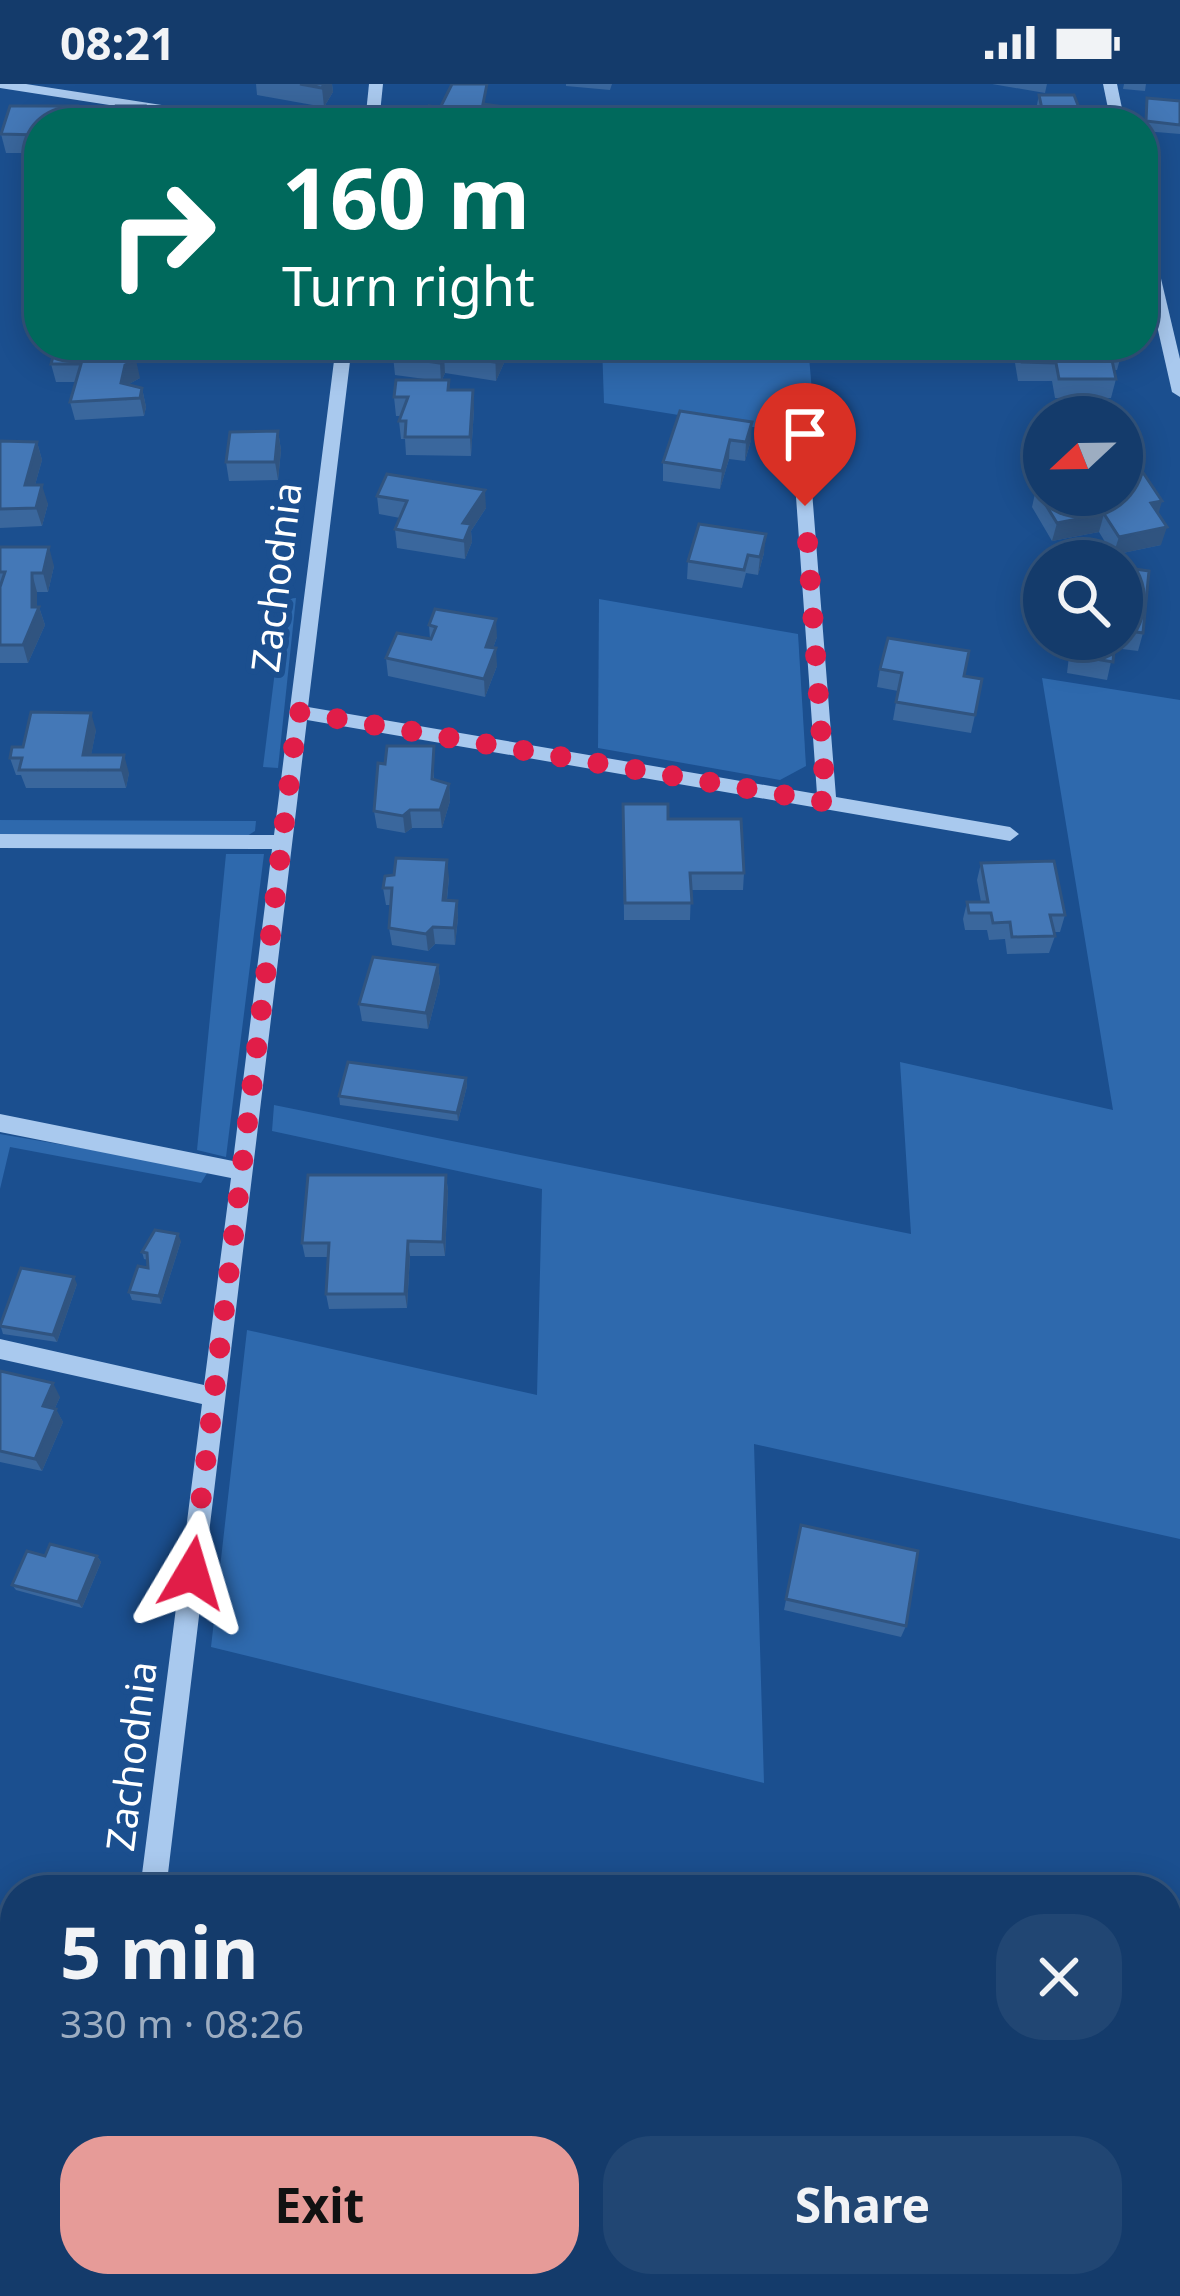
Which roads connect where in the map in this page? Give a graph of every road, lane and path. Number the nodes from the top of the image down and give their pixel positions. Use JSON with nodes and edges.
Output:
{"nodes":[{"id":1,"x":0,"y":84,"type":"edge"},
{"id":2,"x":155,"y":108,"type":"edge"},
{"id":3,"x":1158,"y":297,"type":"edge"},
{"id":4,"x":342,"y":360,"type":"edge"},
{"id":5,"x":1180,"y":392,"type":"edge"},
{"id":6,"x":800,"y":440,"type":"dead end"},
{"id":7,"x":298,"y":712,"type":"junction"},
{"id":8,"x":826,"y":802,"type":"junction"},
{"id":9,"x":1010,"y":834,"type":"dead end"},
{"id":10,"x":0,"y":841,"type":"edge"},
{"id":11,"x":282,"y":842,"type":"junction"},
{"id":12,"x":0,"y":1123,"type":"edge"},
{"id":13,"x":242,"y":1172,"type":"junction"},
{"id":14,"x":0,"y":1349,"type":"edge"},
{"id":15,"x":214,"y":1397,"type":"junction"},
{"id":16,"x":155,"y":1875,"type":"edge"}],
"edges":[{"from":1,"to":2,"type":"street"},
{"from":3,"to":5,"type":"street"},
{"from":4,"to":7,"type":"street","name":"Zachodnia"},
{"from":6,"to":8,"type":"street"},
{"from":7,"to":8,"type":"street"},
{"from":7,"to":11,"type":"street","name":"Zachodnia"},
{"from":8,"to":9,"type":"street"},
{"from":10,"to":11,"type":"street"},
{"from":11,"to":13,"type":"street","name":"Zachodnia"},
{"from":12,"to":13,"type":"street"},
{"from":13,"to":15,"type":"street","name":"Zachodnia"},
{"from":14,"to":15,"type":"street"},
{"from":15,"to":16,"type":"street","name":"Zachodnia"}]}
